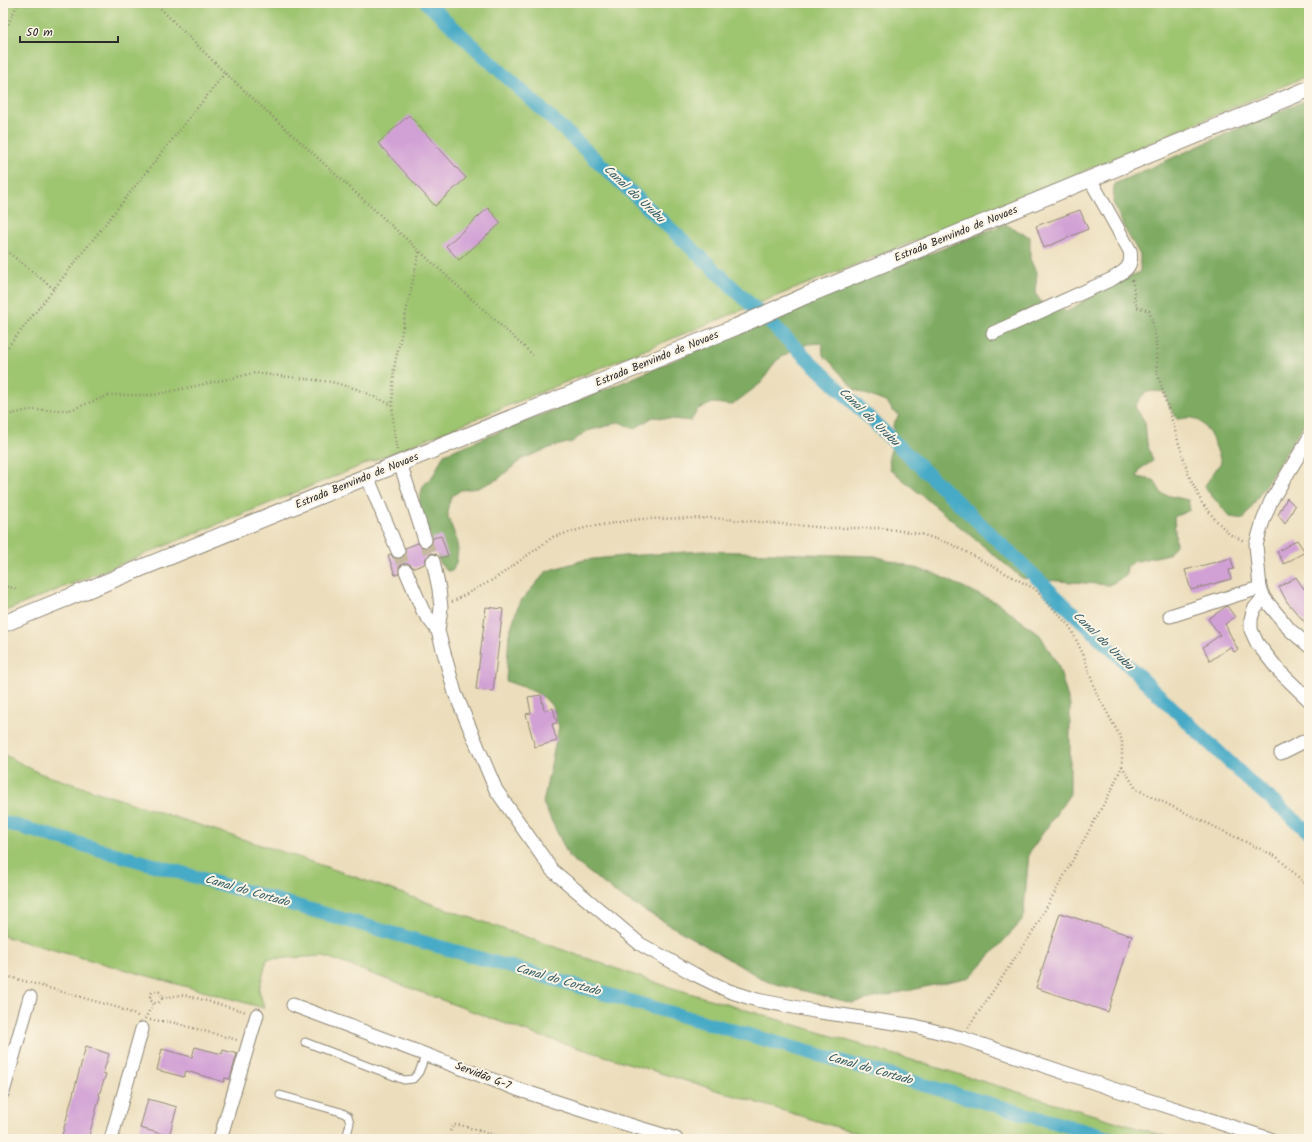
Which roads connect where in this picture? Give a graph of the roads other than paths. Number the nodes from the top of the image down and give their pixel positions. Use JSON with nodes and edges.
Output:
{"nodes":[{"id":1,"x":1309,"y":89,"type":"edge"},
{"id":2,"x":1090,"y":179,"type":"junction"},
{"id":3,"x":993,"y":333,"type":"dead end"},
{"id":4,"x":1309,"y":438,"type":"edge"},
{"id":5,"x":400,"y":463,"type":"junction"},
{"id":6,"x":367,"y":476,"type":"junction"},
{"id":7,"x":424,"y":540,"type":"tunnel mouth"},
{"id":8,"x":398,"y":551,"type":"tunnel mouth"},
{"id":9,"x":433,"y":561,"type":"tunnel mouth"},
{"id":10,"x":406,"y":571,"type":"tunnel mouth"},
{"id":11,"x":1262,"y":593,"type":"junction"},
{"id":12,"x":1170,"y":616,"type":"dead end"},
{"id":13,"x":3,"y":624,"type":"edge"},
{"id":14,"x":438,"y":631,"type":"junction"},
{"id":15,"x":1309,"y":646,"type":"edge"},
{"id":16,"x":1309,"y":700,"type":"edge"},
{"id":17,"x":1309,"y":739,"type":"edge"},
{"id":18,"x":1281,"y":753,"type":"dead end"},
{"id":19,"x":30,"y":997,"type":"dead end"},
{"id":20,"x":292,"y":1005,"type":"dead end"},
{"id":21,"x":252,"y":1014,"type":"road end"},
{"id":22,"x":142,"y":1029,"type":"dead end"},
{"id":23,"x":305,"y":1042,"type":"dead end"},
{"id":24,"x":426,"y":1054,"type":"junction"},
{"id":25,"x":3,"y":1092,"type":"edge"},
{"id":26,"x":280,"y":1095,"type":"dead end"},
{"id":27,"x":111,"y":1139,"type":"edge"},
{"id":28,"x":220,"y":1139,"type":"edge"},
{"id":29,"x":346,"y":1139,"type":"edge"},
{"id":30,"x":676,"y":1139,"type":"edge"},
{"id":31,"x":1270,"y":1139,"type":"edge"}],
"edges":[{"from":1,"to":2,"type":"street","name":"Estrada Benvindo de Novaes"},
{"from":2,"to":3,"type":"street"},
{"from":2,"to":5,"type":"street","name":"Estrada Benvindo de Novaes"},
{"from":4,"to":11,"type":"street"},
{"from":5,"to":6,"type":"street","name":"Estrada Benvindo de Novaes"},
{"from":5,"to":7,"type":"street"},
{"from":6,"to":8,"type":"street"},
{"from":6,"to":13,"type":"street","name":"Estrada Benvindo de Novaes"},
{"from":9,"to":14,"type":"street"},
{"from":10,"to":14,"type":"street"},
{"from":11,"to":12,"type":"street"},
{"from":11,"to":15,"type":"street"},
{"from":11,"to":16,"type":"street"},
{"from":14,"to":31,"type":"street"},
{"from":17,"to":18,"type":"street"},
{"from":19,"to":25,"type":"street"},
{"from":20,"to":24,"type":"street","name":"Servidão G-7"},
{"from":21,"to":28,"type":"street"},
{"from":22,"to":27,"type":"street"},
{"from":23,"to":24,"type":"lane"},
{"from":24,"to":30,"type":"street","name":"Servidão G-7"},
{"from":26,"to":29,"type":"lane"}]}
